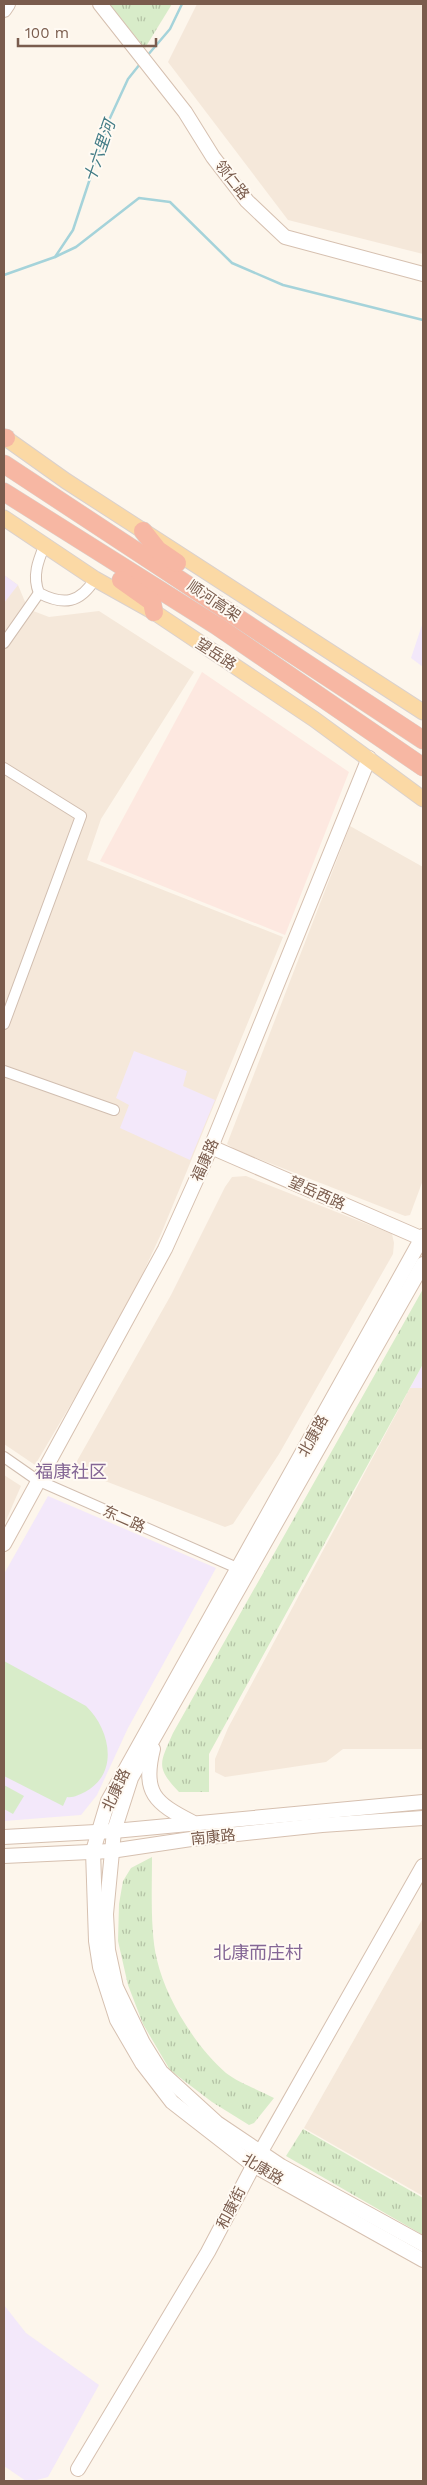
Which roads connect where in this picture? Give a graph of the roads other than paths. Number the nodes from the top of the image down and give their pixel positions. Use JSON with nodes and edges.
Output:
{"nodes":[{"id":1,"x":8,"y":4,"type":"edge"},
{"id":2,"x":100,"y":4,"type":"edge"},
{"id":3,"x":4,"y":10,"type":"edge"},
{"id":4,"x":423,"y":274,"type":"edge"},
{"id":5,"x":5,"y":438,"type":"edge"},
{"id":6,"x":4,"y":464,"type":"edge"},
{"id":7,"x":4,"y":492,"type":"edge"},
{"id":8,"x":4,"y":518,"type":"edge"},
{"id":9,"x":143,"y":531,"type":"junction"},
{"id":10,"x":45,"y":544,"type":"junction"},
{"id":11,"x":90,"y":548,"type":"junction"},
{"id":12,"x":95,"y":579,"type":"junction"},
{"id":13,"x":39,"y":593,"type":"junction"},
{"id":14,"x":206,"y":596,"type":"junction"},
{"id":15,"x":154,"y":612,"type":"junction"},
{"id":16,"x":4,"y":643,"type":"edge"},
{"id":17,"x":423,"y":712,"type":"edge"},
{"id":18,"x":423,"y":740,"type":"edge"},
{"id":19,"x":369,"y":758,"type":"junction"},
{"id":20,"x":423,"y":767,"type":"edge"},
{"id":21,"x":4,"y":768,"type":"edge"},
{"id":22,"x":423,"y":798,"type":"edge"},
{"id":23,"x":4,"y":1024,"type":"edge"},
{"id":24,"x":4,"y":1071,"type":"edge"},
{"id":25,"x":114,"y":1110,"type":"dead end"},
{"id":26,"x":212,"y":1146,"type":"junction"},
{"id":27,"x":423,"y":1238,"type":"edge"},
{"id":28,"x":423,"y":1264,"type":"edge"},
{"id":29,"x":4,"y":1457,"type":"edge"},
{"id":30,"x":37,"y":1480,"type":"junction"},
{"id":31,"x":4,"y":1544,"type":"edge"},
{"id":32,"x":244,"y":1571,"type":"junction"},
{"id":33,"x":158,"y":1729,"type":"junction"},
{"id":34,"x":423,"y":1802,"type":"edge"},
{"id":35,"x":423,"y":1818,"type":"edge"},
{"id":36,"x":193,"y":1823,"type":"junction"},
{"id":37,"x":99,"y":1831,"type":"junction"},
{"id":38,"x":114,"y":1831,"type":"junction"},
{"id":39,"x":4,"y":1837,"type":"edge"},
{"id":40,"x":93,"y":1851,"type":"junction"},
{"id":41,"x":111,"y":1851,"type":"junction"},
{"id":42,"x":4,"y":1856,"type":"edge"},
{"id":43,"x":423,"y":1866,"type":"edge"},
{"id":44,"x":257,"y":2159,"type":"junction"},
{"id":45,"x":423,"y":2244,"type":"edge"},
{"id":46,"x":423,"y":2260,"type":"edge"},
{"id":47,"x":78,"y":2469,"type":"dead end"}],
"edges":[{"from":1,"to":3,"type":"street"},
{"from":2,"to":4,"type":"street","name":"领仁路"},
{"from":5,"to":9,"type":"main road"},
{"from":6,"to":14,"type":"highway","name":"顺河高架"},
{"from":7,"to":11,"type":"highway","name":"顺河高架"},
{"from":8,"to":10,"type":"main road","name":"望岳路"},
{"from":9,"to":14,"type":"highway"},
{"from":9,"to":17,"type":"main road"},
{"from":10,"to":12,"type":"main road","name":"望岳路"},
{"from":10,"to":13,"type":"street"},
{"from":11,"to":15,"type":"highway"},
{"from":11,"to":20,"type":"highway","name":"顺河高架"},
{"from":12,"to":13,"type":"street"},
{"from":12,"to":15,"type":"main road","name":"望岳路"},
{"from":13,"to":16,"type":"street"},
{"from":14,"to":18,"type":"highway","name":"顺河高架"},
{"from":15,"to":19,"type":"main road","name":"望岳路"},
{"from":19,"to":22,"type":"main road","name":"望岳路"},
{"from":19,"to":26,"type":"street","name":"福康路"},
{"from":21,"to":23,"type":"street"},
{"from":24,"to":25,"type":"street"},
{"from":26,"to":27,"type":"street","name":"望岳西路"},
{"from":26,"to":30,"type":"street","name":"福康路"},
{"from":27,"to":32,"type":"street","name":"北康路"},
{"from":28,"to":32,"type":"street","name":"北康路"},
{"from":29,"to":30,"type":"street","name":"东二路"},
{"from":30,"to":31,"type":"street","name":"福康路"},
{"from":30,"to":32,"type":"street","name":"东二路"},
{"from":32,"to":33,"type":"street","name":"北康路"},
{"from":32,"to":37,"type":"street","name":"北康路"},
{"from":33,"to":36,"type":"street"},
{"from":33,"to":38,"type":"street","name":"北康路"},
{"from":34,"to":36,"type":"street","name":"南康路"},
{"from":35,"to":41,"type":"street","name":"南康路"},
{"from":36,"to":38,"type":"street","name":"南康路"},
{"from":37,"to":38,"type":"street","name":"南康路"},
{"from":37,"to":39,"type":"street","name":"南康路"},
{"from":37,"to":40,"type":"street","name":"北康路"},
{"from":38,"to":41,"type":"street","name":"北康路"},
{"from":40,"to":41,"type":"street","name":"南康路"},
{"from":40,"to":42,"type":"street","name":"南康路"},
{"from":40,"to":44,"type":"street","name":"北康路"},
{"from":41,"to":44,"type":"street","name":"北康路"},
{"from":43,"to":44,"type":"street","name":"和康街"},
{"from":44,"to":45,"type":"street","name":"北康路"},
{"from":44,"to":46,"type":"street","name":"北康路"},
{"from":44,"to":47,"type":"street","name":"和康街"}]}
